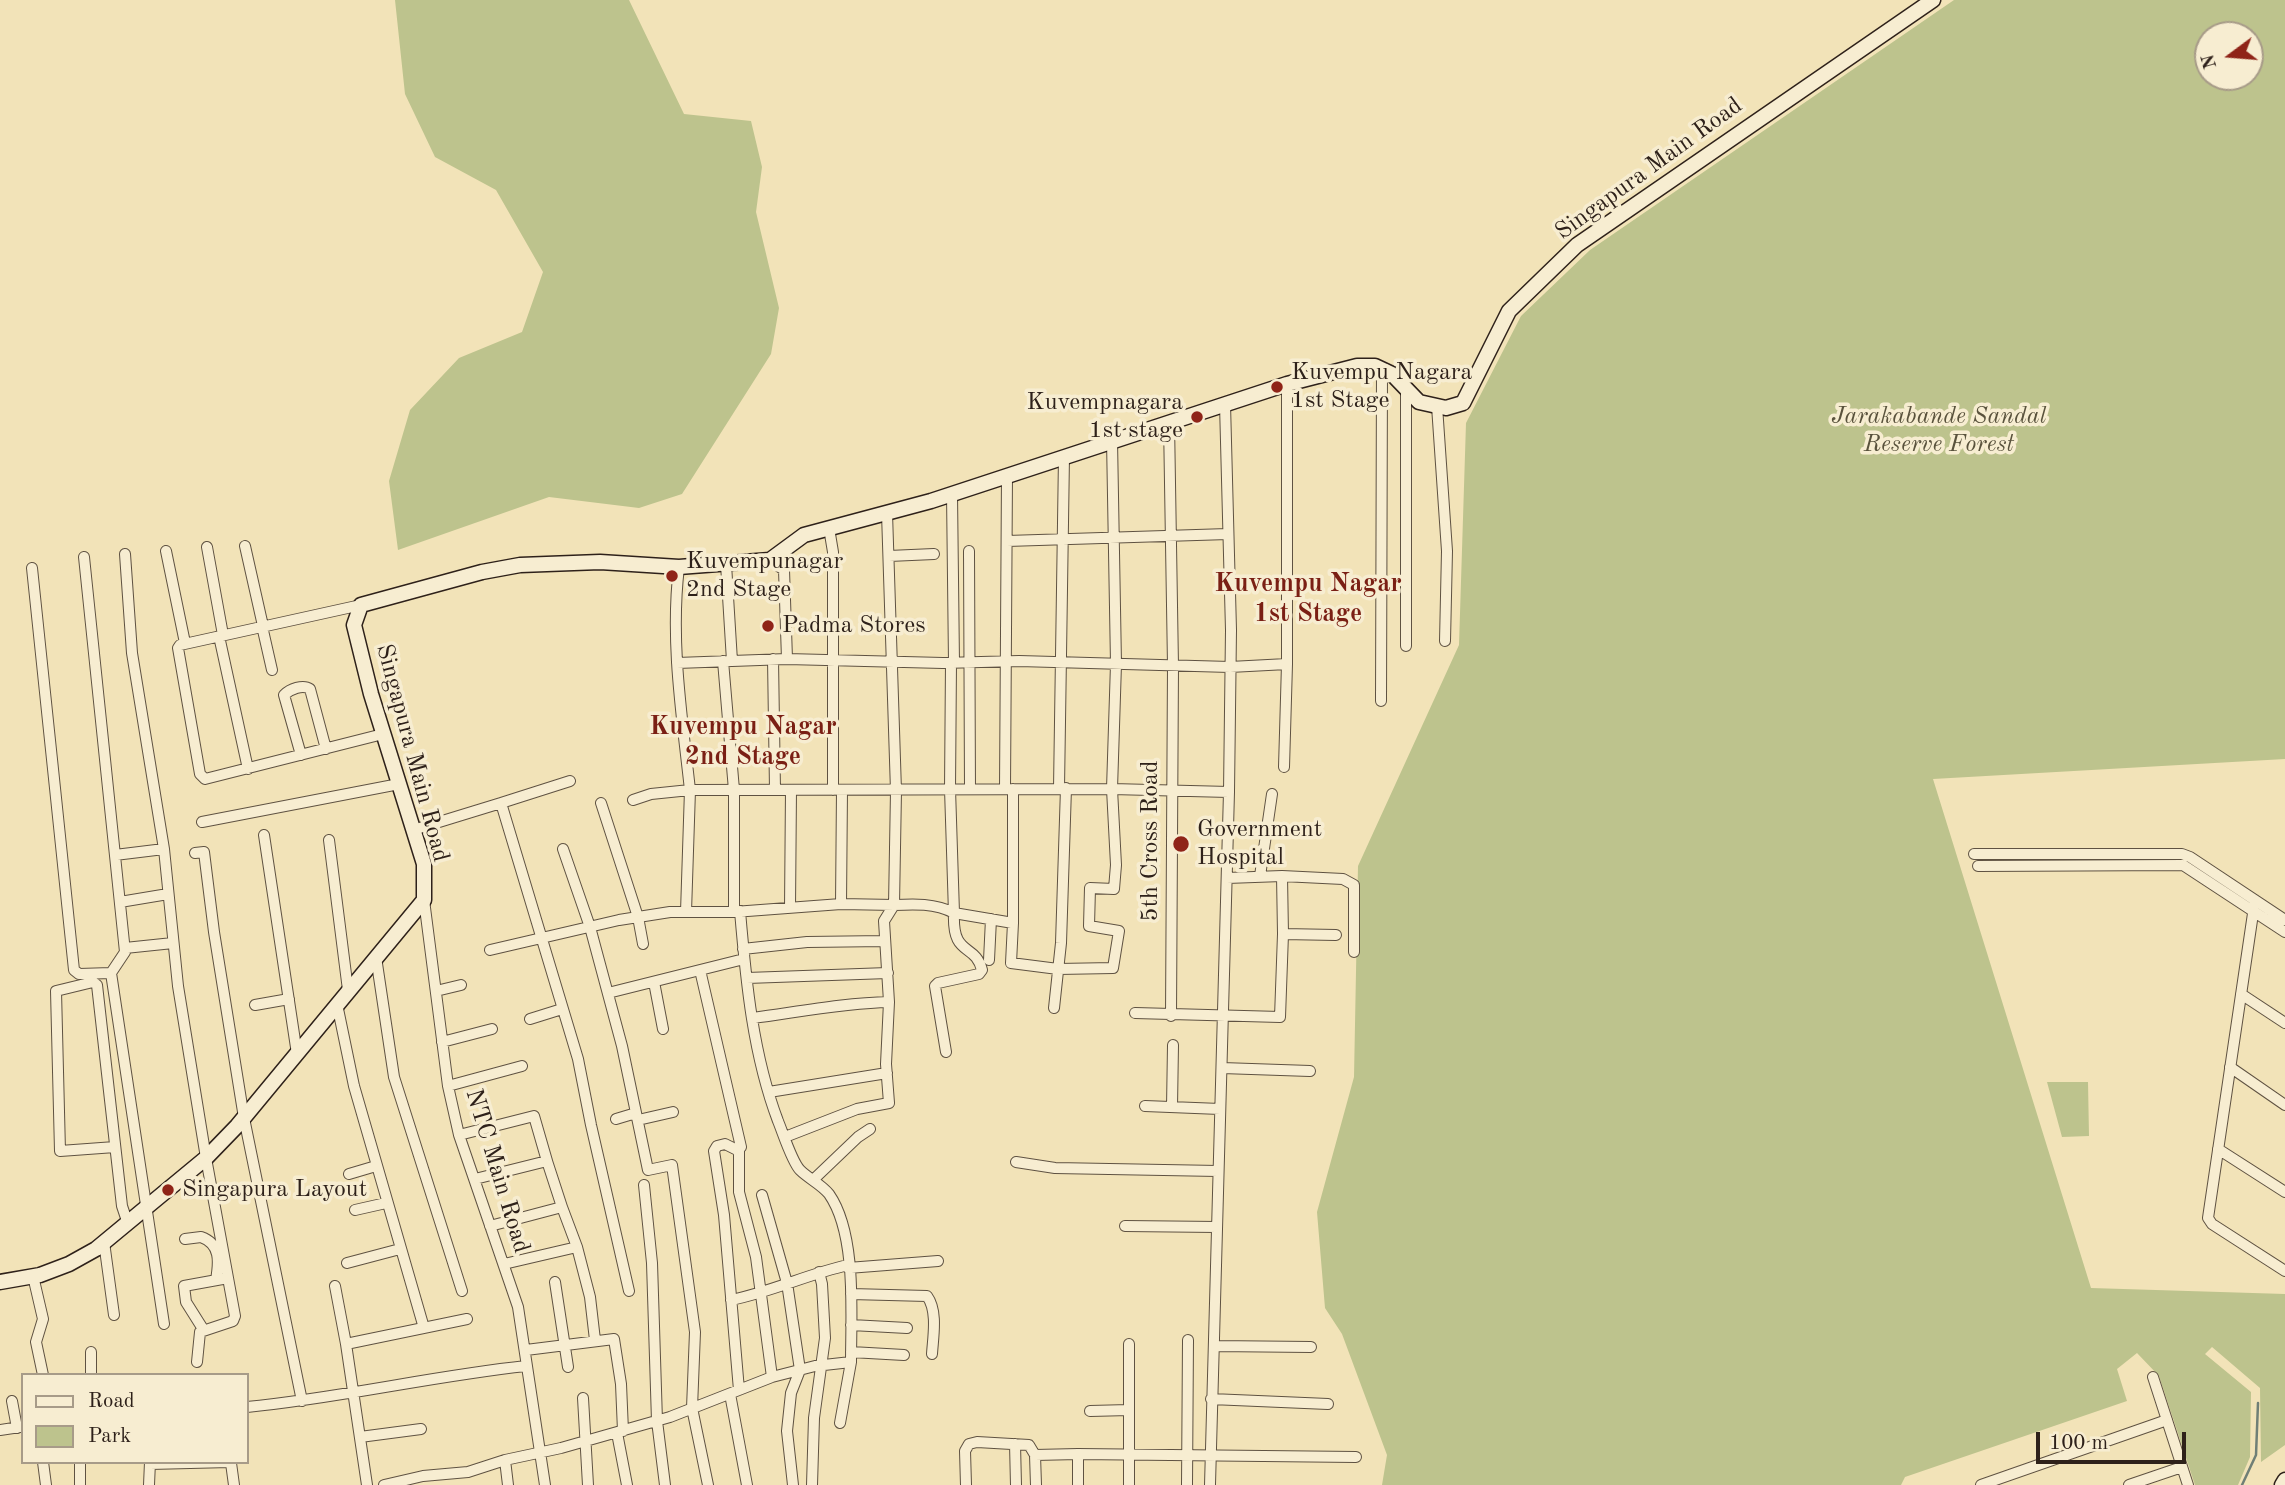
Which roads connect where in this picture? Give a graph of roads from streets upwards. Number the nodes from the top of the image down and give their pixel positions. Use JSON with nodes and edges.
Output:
{"nodes":[{"id":1,"x":1933,"y":0,"type":"edge"},
{"id":2,"x":1382,"y":370,"type":"junction"},
{"id":3,"x":1287,"y":384,"type":"junction"},
{"id":4,"x":1406,"y":388,"type":"junction"},
{"id":5,"x":1225,"y":404,"type":"junction"},
{"id":6,"x":1437,"y":406,"type":"junction"},
{"id":7,"x":1169,"y":422,"type":"junction"},
{"id":8,"x":1112,"y":440,"type":"junction"},
{"id":9,"x":1064,"y":456,"type":"junction"},
{"id":10,"x":1007,"y":475,"type":"junction"},
{"id":11,"x":953,"y":494,"type":"junction"},
{"id":12,"x":887,"y":513,"type":"junction"},
{"id":13,"x":829,"y":528,"type":"junction"},
{"id":14,"x":1228,"y":534,"type":"junction"},
{"id":15,"x":1114,"y":537,"type":"junction"},
{"id":16,"x":1171,"y":537,"type":"junction"},
{"id":17,"x":1063,"y":538,"type":"junction"},
{"id":18,"x":1006,"y":541,"type":"junction"},
{"id":19,"x":245,"y":546,"type":"dead end"},
{"id":20,"x":207,"y":547,"type":"dead end"},
{"id":21,"x":166,"y":551,"type":"dead end"},
{"id":22,"x":969,"y":551,"type":"dead end"},
{"id":23,"x":125,"y":554,"type":"dead end"},
{"id":24,"x":934,"y":554,"type":"dead end"},
{"id":25,"x":889,"y":556,"type":"junction"},
{"id":26,"x":84,"y":557,"type":"dead end"},
{"id":27,"x":770,"y":560,"type":"junction"},
{"id":28,"x":726,"y":564,"type":"junction"},
{"id":29,"x":680,"y":567,"type":"junction"},
{"id":30,"x":32,"y":568,"type":"dead end"},
{"id":31,"x":361,"y":605,"type":"junction"},
{"id":32,"x":263,"y":626,"type":"junction"},
{"id":33,"x":221,"y":635,"type":"junction"},
{"id":34,"x":1445,"y":641,"type":"dead end"},
{"id":35,"x":185,"y":643,"type":"junction"},
{"id":36,"x":1406,"y":646,"type":"dead end"},
{"id":37,"x":773,"y":659,"type":"junction"},
{"id":38,"x":787,"y":659,"type":"junction"},
{"id":39,"x":834,"y":659,"type":"junction"},
{"id":40,"x":728,"y":661,"type":"junction"},
{"id":41,"x":1006,"y":661,"type":"junction"},
{"id":42,"x":892,"y":662,"type":"junction"},
{"id":43,"x":970,"y":662,"type":"junction"},
{"id":44,"x":1061,"y":662,"type":"junction"},
{"id":45,"x":677,"y":663,"type":"junction"},
{"id":46,"x":952,"y":663,"type":"junction"},
{"id":47,"x":1116,"y":664,"type":"junction"},
{"id":48,"x":1287,"y":664,"type":"junction"},
{"id":49,"x":1173,"y":666,"type":"junction"},
{"id":50,"x":1230,"y":667,"type":"junction"},
{"id":51,"x":272,"y":670,"type":"dead end"},
{"id":52,"x":1381,"y":701,"type":"dead end"},
{"id":53,"x":383,"y":734,"type":"junction"},
{"id":54,"x":326,"y":749,"type":"junction"},
{"id":55,"x":301,"y":755,"type":"junction"},
{"id":56,"x":1284,"y":767,"type":"dead end"},
{"id":57,"x":248,"y":769,"type":"junction"},
{"id":58,"x":570,"y":781,"type":"dead end"},
{"id":59,"x":399,"y":784,"type":"junction"},
{"id":60,"x":1063,"y":788,"type":"junction"},
{"id":61,"x":950,"y":789,"type":"junction"},
{"id":62,"x":970,"y":789,"type":"junction"},
{"id":63,"x":1009,"y":789,"type":"junction"},
{"id":64,"x":1112,"y":789,"type":"junction"},
{"id":65,"x":1173,"y":789,"type":"junction"},
{"id":66,"x":690,"y":790,"type":"junction"},
{"id":67,"x":734,"y":790,"type":"junction"},
{"id":68,"x":775,"y":790,"type":"junction"},
{"id":69,"x":791,"y":790,"type":"junction"},
{"id":70,"x":837,"y":790,"type":"junction"},
{"id":71,"x":896,"y":791,"type":"junction"},
{"id":72,"x":1229,"y":792,"type":"junction"},
{"id":73,"x":1272,"y":794,"type":"dead end"},
{"id":74,"x":633,"y":800,"type":"dead end"},
{"id":75,"x":501,"y":803,"type":"junction"},
{"id":76,"x":601,"y":803,"type":"dead end"},
{"id":77,"x":202,"y":822,"type":"dead end"},
{"id":78,"x":413,"y":830,"type":"junction"},
{"id":79,"x":264,"y":835,"type":"dead end"},
{"id":80,"x":329,"y":841,"type":"dead end"},
{"id":81,"x":164,"y":849,"type":"junction"},
{"id":82,"x":563,"y":849,"type":"dead end"},
{"id":83,"x":195,"y":853,"type":"dead end"},
{"id":84,"x":1974,"y":854,"type":"dead end"},
{"id":85,"x":115,"y":855,"type":"junction"},
{"id":86,"x":1978,"y":866,"type":"dead end"},
{"id":87,"x":1260,"y":876,"type":"junction"},
{"id":88,"x":1282,"y":876,"type":"junction"},
{"id":89,"x":1227,"y":878,"type":"junction"},
{"id":90,"x":168,"y":894,"type":"junction"},
{"id":91,"x":424,"y":900,"type":"junction"},
{"id":92,"x":2255,"y":900,"type":"junction"},
{"id":93,"x":120,"y":902,"type":"junction"},
{"id":94,"x":841,"y":904,"type":"junction"},
{"id":95,"x":894,"y":905,"type":"junction"},
{"id":96,"x":790,"y":908,"type":"junction"},
{"id":97,"x":737,"y":911,"type":"junction"},
{"id":98,"x":2253,"y":911,"type":"junction"},
{"id":99,"x":686,"y":912,"type":"junction"},
{"id":100,"x":954,"y":913,"type":"junction"},
{"id":101,"x":638,"y":917,"type":"junction"},
{"id":102,"x":991,"y":919,"type":"junction"},
{"id":103,"x":2285,"y":920,"type":"edge"},
{"id":104,"x":1013,"y":923,"type":"junction"},
{"id":105,"x":590,"y":927,"type":"junction"},
{"id":106,"x":2285,"y":932,"type":"edge"},
{"id":107,"x":1283,"y":934,"type":"junction"},
{"id":108,"x":1336,"y":935,"type":"dead end"},
{"id":109,"x":544,"y":938,"type":"junction"},
{"id":110,"x":886,"y":941,"type":"junction"},
{"id":111,"x":173,"y":943,"type":"junction"},
{"id":112,"x":643,"y":943,"type":"dead end"},
{"id":113,"x":125,"y":948,"type":"junction"},
{"id":114,"x":490,"y":950,"type":"dead end"},
{"id":115,"x":1354,"y":952,"type":"dead end"},
{"id":116,"x":743,"y":954,"type":"junction"},
{"id":117,"x":376,"y":957,"type":"junction"},
{"id":118,"x":989,"y":960,"type":"dead end"},
{"id":119,"x":1058,"y":969,"type":"junction"},
{"id":120,"x":700,"y":970,"type":"junction"},
{"id":121,"x":111,"y":973,"type":"junction"},
{"id":122,"x":888,"y":973,"type":"junction"},
{"id":123,"x":747,"y":978,"type":"junction"},
{"id":124,"x":654,"y":982,"type":"junction"},
{"id":125,"x":461,"y":985,"type":"dead end"},
{"id":126,"x":348,"y":990,"type":"junction"},
{"id":127,"x":436,"y":991,"type":"junction"},
{"id":128,"x":608,"y":993,"type":"junction"},
{"id":129,"x":2241,"y":994,"type":"junction"},
{"id":130,"x":289,"y":999,"type":"junction"},
{"id":131,"x":889,"y":1002,"type":"junction"},
{"id":132,"x":337,"y":1004,"type":"junction"},
{"id":133,"x":256,"y":1005,"type":"dead end"},
{"id":134,"x":1054,"y":1008,"type":"dead end"},
{"id":135,"x":562,"y":1009,"type":"junction"},
{"id":136,"x":1135,"y":1013,"type":"dead end"},
{"id":137,"x":1171,"y":1016,"type":"junction"},
{"id":138,"x":1224,"y":1016,"type":"junction"},
{"id":139,"x":530,"y":1018,"type":"dead end"},
{"id":140,"x":753,"y":1018,"type":"junction"},
{"id":141,"x":2285,"y":1023,"type":"edge"},
{"id":142,"x":492,"y":1029,"type":"dead end"},
{"id":143,"x":663,"y":1029,"type":"dead end"},
{"id":144,"x":442,"y":1042,"type":"junction"},
{"id":145,"x":1172,"y":1045,"type":"dead end"},
{"id":146,"x":946,"y":1052,"type":"dead end"},
{"id":147,"x":296,"y":1054,"type":"junction"},
{"id":148,"x":522,"y":1066,"type":"dead end"},
{"id":149,"x":2230,"y":1067,"type":"junction"},
{"id":150,"x":1222,"y":1068,"type":"junction"},
{"id":151,"x":1310,"y":1071,"type":"dead end"},
{"id":152,"x":887,"y":1073,"type":"junction"},
{"id":153,"x":448,"y":1086,"type":"junction"},
{"id":154,"x":769,"y":1093,"type":"junction"},
{"id":155,"x":2285,"y":1105,"type":"edge"},
{"id":156,"x":1145,"y":1107,"type":"dead end"},
{"id":157,"x":1172,"y":1107,"type":"junction"},
{"id":158,"x":1220,"y":1109,"type":"junction"},
{"id":159,"x":673,"y":1112,"type":"dead end"},
{"id":160,"x":637,"y":1117,"type":"junction"},
{"id":161,"x":244,"y":1118,"type":"junction"},
{"id":162,"x":617,"y":1119,"type":"dead end"},
{"id":163,"x":870,"y":1129,"type":"dead end"},
{"id":164,"x":459,"y":1135,"type":"junction"},
{"id":165,"x":785,"y":1137,"type":"junction"},
{"id":166,"x":115,"y":1147,"type":"junction"},
{"id":167,"x":741,"y":1147,"type":"dead end"},
{"id":168,"x":2218,"y":1149,"type":"junction"},
{"id":169,"x":206,"y":1158,"type":"junction"},
{"id":170,"x":547,"y":1161,"type":"junction"},
{"id":171,"x":1016,"y":1162,"type":"dead end"},
{"id":172,"x":376,"y":1166,"type":"junction"},
{"id":173,"x":1218,"y":1171,"type":"junction"},
{"id":174,"x":349,"y":1174,"type":"dead end"},
{"id":175,"x":475,"y":1179,"type":"junction"},
{"id":176,"x":813,"y":1180,"type":"junction"},
{"id":177,"x":644,"y":1185,"type":"dead end"},
{"id":178,"x":2285,"y":1192,"type":"edge"},
{"id":179,"x":762,"y":1195,"type":"dead end"},
{"id":180,"x":386,"y":1202,"type":"junction"},
{"id":181,"x":562,"y":1207,"type":"junction"},
{"id":182,"x":146,"y":1209,"type":"junction"},
{"id":183,"x":355,"y":1210,"type":"dead end"},
{"id":184,"x":128,"y":1224,"type":"junction"},
{"id":185,"x":490,"y":1226,"type":"junction"},
{"id":186,"x":1125,"y":1226,"type":"dead end"},
{"id":187,"x":1217,"y":1227,"type":"junction"},
{"id":188,"x":185,"y":1238,"type":"dead end"},
{"id":189,"x":104,"y":1242,"type":"junction"},
{"id":190,"x":577,"y":1247,"type":"junction"},
{"id":191,"x":400,"y":1249,"type":"junction"},
{"id":192,"x":938,"y":1261,"type":"dead end"},
{"id":193,"x":347,"y":1263,"type":"dead end"},
{"id":194,"x":504,"y":1264,"type":"junction"},
{"id":195,"x":848,"y":1266,"type":"junction"},
{"id":196,"x":2285,"y":1271,"type":"edge"},
{"id":197,"x":820,"y":1272,"type":"junction"},
{"id":198,"x":33,"y":1276,"type":"junction"},
{"id":199,"x":228,"y":1278,"type":"junction"},
{"id":200,"x":216,"y":1280,"type":"junction"},
{"id":201,"x":0,"y":1282,"type":"edge"},
{"id":202,"x":555,"y":1282,"type":"dead end"},
{"id":203,"x":787,"y":1283,"type":"junction"},
{"id":204,"x":335,"y":1286,"type":"dead end"},
{"id":205,"x":461,"y":1291,"type":"dead end"},
{"id":206,"x":629,"y":1291,"type":"dead end"},
{"id":207,"x":761,"y":1294,"type":"junction"},
{"id":208,"x":851,"y":1294,"type":"junction"},
{"id":209,"x":731,"y":1300,"type":"junction"},
{"id":210,"x":114,"y":1315,"type":"dead end"},
{"id":211,"x":467,"y":1319,"type":"dead end"},
{"id":212,"x":163,"y":1324,"type":"dead end"},
{"id":213,"x":851,"y":1325,"type":"junction"},
{"id":214,"x":424,"y":1328,"type":"junction"},
{"id":215,"x":907,"y":1328,"type":"dead end"},
{"id":216,"x":204,"y":1329,"type":"junction"},
{"id":217,"x":595,"y":1340,"type":"junction"},
{"id":218,"x":1188,"y":1340,"type":"dead end"},
{"id":219,"x":346,"y":1343,"type":"junction"},
{"id":220,"x":1129,"y":1344,"type":"dead end"},
{"id":221,"x":565,"y":1346,"type":"junction"},
{"id":222,"x":1214,"y":1346,"type":"junction"},
{"id":223,"x":1311,"y":1348,"type":"dead end"},
{"id":224,"x":526,"y":1350,"type":"junction"},
{"id":225,"x":91,"y":1352,"type":"dead end"},
{"id":226,"x":932,"y":1354,"type":"dead end"},
{"id":227,"x":905,"y":1355,"type":"dead end"},
{"id":228,"x":851,"y":1357,"type":"junction"},
{"id":229,"x":197,"y":1362,"type":"dead end"},
{"id":230,"x":823,"y":1365,"type":"junction"},
{"id":231,"x":526,"y":1366,"type":"junction"},
{"id":232,"x":568,"y":1367,"type":"dead end"},
{"id":233,"x":800,"y":1370,"type":"junction"},
{"id":234,"x":43,"y":1373,"type":"edge"},
{"id":235,"x":92,"y":1373,"type":"edge"},
{"id":236,"x":772,"y":1377,"type":"junction"},
{"id":237,"x":2153,"y":1377,"type":"dead end"},
{"id":238,"x":352,"y":1392,"type":"junction"},
{"id":239,"x":734,"y":1392,"type":"junction"},
{"id":240,"x":583,"y":1398,"type":"dead end"},
{"id":241,"x":1211,"y":1399,"type":"junction"},
{"id":242,"x":12,"y":1401,"type":"dead end"},
{"id":243,"x":302,"y":1401,"type":"junction"},
{"id":244,"x":1328,"y":1404,"type":"dead end"},
{"id":245,"x":248,"y":1407,"type":"edge"},
{"id":246,"x":692,"y":1408,"type":"junction"},
{"id":247,"x":1129,"y":1410,"type":"junction"},
{"id":248,"x":1090,"y":1411,"type":"dead end"},
{"id":249,"x":2167,"y":1420,"type":"junction"},
{"id":250,"x":657,"y":1421,"type":"junction"},
{"id":251,"x":840,"y":1423,"type":"dead end"},
{"id":252,"x":20,"y":1427,"type":"edge"},
{"id":253,"x":421,"y":1429,"type":"dead end"},
{"id":254,"x":0,"y":1430,"type":"edge"},
{"id":255,"x":620,"y":1432,"type":"junction"},
{"id":256,"x":360,"y":1437,"type":"junction"},
{"id":257,"x":585,"y":1442,"type":"junction"},
{"id":258,"x":1015,"y":1444,"type":"junction"},
{"id":259,"x":541,"y":1452,"type":"junction"},
{"id":260,"x":1078,"y":1454,"type":"junction"},
{"id":261,"x":1129,"y":1454,"type":"junction"},
{"id":262,"x":1035,"y":1455,"type":"junction"},
{"id":263,"x":1187,"y":1455,"type":"junction"},
{"id":264,"x":1210,"y":1456,"type":"junction"},
{"id":265,"x":1356,"y":1457,"type":"dead end"},
{"id":266,"x":505,"y":1460,"type":"junction"},
{"id":267,"x":43,"y":1464,"type":"edge"},
{"id":268,"x":80,"y":1464,"type":"edge"},
{"id":269,"x":150,"y":1464,"type":"edge"},
{"id":270,"x":230,"y":1464,"type":"edge"},
{"id":271,"x":2182,"y":1467,"type":"junction"},
{"id":272,"x":468,"y":1472,"type":"junction"},
{"id":273,"x":2285,"y":1480,"type":"edge"},
{"id":274,"x":424,"y":1481,"type":"edge"},
{"id":275,"x":1977,"y":1483,"type":"edge"},
{"id":276,"x":46,"y":1485,"type":"edge"},
{"id":277,"x":80,"y":1485,"type":"edge"},
{"id":278,"x":149,"y":1485,"type":"edge"},
{"id":279,"x":233,"y":1485,"type":"edge"},
{"id":280,"x":367,"y":1485,"type":"edge"},
{"id":281,"x":384,"y":1485,"type":"edge"},
{"id":282,"x":470,"y":1485,"type":"edge"},
{"id":283,"x":508,"y":1485,"type":"edge"},
{"id":284,"x":545,"y":1485,"type":"edge"},
{"id":285,"x":588,"y":1485,"type":"edge"},
{"id":286,"x":627,"y":1485,"type":"edge"},
{"id":287,"x":665,"y":1485,"type":"edge"},
{"id":288,"x":708,"y":1485,"type":"edge"},
{"id":289,"x":747,"y":1485,"type":"edge"},
{"id":290,"x":793,"y":1485,"type":"edge"},
{"id":291,"x":812,"y":1485,"type":"edge"},
{"id":292,"x":966,"y":1485,"type":"edge"},
{"id":293,"x":1016,"y":1485,"type":"edge"},
{"id":294,"x":1036,"y":1485,"type":"edge"},
{"id":295,"x":1078,"y":1485,"type":"edge"},
{"id":296,"x":1129,"y":1485,"type":"edge"},
{"id":297,"x":1187,"y":1485,"type":"edge"},
{"id":298,"x":1210,"y":1485,"type":"edge"},
{"id":299,"x":2129,"y":1485,"type":"edge"},
{"id":300,"x":2188,"y":1485,"type":"edge"},
{"id":301,"x":2282,"y":1485,"type":"edge"}],
"edges":[{"from":1,"to":6,"type":"street","name":"Singapura Main Road"},
{"from":2,"to":3,"type":"street"},
{"from":2,"to":4,"type":"street"},
{"from":2,"to":52,"type":"street"},
{"from":3,"to":5,"type":"street"},
{"from":3,"to":48,"type":"street"},
{"from":4,"to":6,"type":"street"},
{"from":4,"to":36,"type":"street"},
{"from":5,"to":7,"type":"street"},
{"from":5,"to":14,"type":"street"},
{"from":6,"to":34,"type":"street"},
{"from":7,"to":8,"type":"street"},
{"from":7,"to":16,"type":"street","name":"5th Cross Road"},
{"from":8,"to":9,"type":"street"},
{"from":8,"to":15,"type":"street"},
{"from":9,"to":10,"type":"street"},
{"from":9,"to":17,"type":"street"},
{"from":10,"to":11,"type":"street"},
{"from":10,"to":18,"type":"street"},
{"from":11,"to":12,"type":"street"},
{"from":11,"to":46,"type":"street"},
{"from":12,"to":13,"type":"street"},
{"from":12,"to":25,"type":"street"},
{"from":13,"to":27,"type":"street"},
{"from":13,"to":39,"type":"street"},
{"from":14,"to":16,"type":"street"},
{"from":14,"to":50,"type":"street"},
{"from":15,"to":16,"type":"street"},
{"from":15,"to":17,"type":"street"},
{"from":15,"to":47,"type":"street"},
{"from":16,"to":49,"type":"street","name":"5th Cross Road"},
{"from":17,"to":18,"type":"street"},
{"from":17,"to":44,"type":"street"},
{"from":18,"to":41,"type":"street"},
{"from":19,"to":32,"type":"street"},
{"from":20,"to":33,"type":"street"},
{"from":21,"to":35,"type":"street"},
{"from":22,"to":43,"type":"street"},
{"from":23,"to":81,"type":"street"},
{"from":24,"to":25,"type":"street"},
{"from":25,"to":42,"type":"street"},
{"from":26,"to":85,"type":"street"},
{"from":27,"to":28,"type":"street"},
{"from":27,"to":38,"type":"street"},
{"from":28,"to":29,"type":"street"},
{"from":28,"to":40,"type":"street"},
{"from":29,"to":31,"type":"street"},
{"from":29,"to":45,"type":"street"},
{"from":30,"to":121,"type":"street"},
{"from":31,"to":32,"type":"street"},
{"from":31,"to":53,"type":"street","name":"Singapura Main Road"},
{"from":32,"to":33,"type":"street"},
{"from":32,"to":51,"type":"street"},
{"from":33,"to":35,"type":"street"},
{"from":33,"to":57,"type":"street"},
{"from":35,"to":57,"type":"street"},
{"from":37,"to":38,"type":"street"},
{"from":37,"to":40,"type":"street"},
{"from":37,"to":68,"type":"street"},
{"from":38,"to":39,"type":"street"},
{"from":39,"to":42,"type":"street"},
{"from":39,"to":70,"type":"street"},
{"from":40,"to":45,"type":"street"},
{"from":40,"to":67,"type":"street"},
{"from":41,"to":43,"type":"street"},
{"from":41,"to":44,"type":"street"},
{"from":41,"to":63,"type":"street"},
{"from":42,"to":46,"type":"street"},
{"from":42,"to":71,"type":"street"},
{"from":43,"to":46,"type":"street"},
{"from":43,"to":62,"type":"street"},
{"from":44,"to":47,"type":"street"},
{"from":44,"to":60,"type":"street"},
{"from":45,"to":66,"type":"street"},
{"from":46,"to":61,"type":"street"},
{"from":47,"to":49,"type":"street"},
{"from":47,"to":64,"type":"street"},
{"from":48,"to":50,"type":"street"},
{"from":48,"to":56,"type":"street"},
{"from":49,"to":50,"type":"street"},
{"from":49,"to":65,"type":"street","name":"5th Cross Road"},
{"from":50,"to":72,"type":"street"},
{"from":53,"to":54,"type":"street"},
{"from":53,"to":59,"type":"street","name":"Singapura Main Road"},
{"from":54,"to":55,"type":"street"},
{"from":54,"to":55,"type":"street"},
{"from":55,"to":57,"type":"street"},
{"from":58,"to":75,"type":"street"},
{"from":59,"to":77,"type":"street"},
{"from":59,"to":78,"type":"street","name":"Singapura Main Road"},
{"from":60,"to":63,"type":"street"},
{"from":60,"to":64,"type":"street"},
{"from":60,"to":119,"type":"street"},
{"from":61,"to":62,"type":"street"},
{"from":61,"to":71,"type":"street"},
{"from":61,"to":100,"type":"street"},
{"from":62,"to":63,"type":"street"},
{"from":63,"to":104,"type":"street"},
{"from":64,"to":65,"type":"street"},
{"from":64,"to":119,"type":"street"},
{"from":65,"to":72,"type":"street"},
{"from":65,"to":137,"type":"street","name":"5th Cross Road"},
{"from":66,"to":67,"type":"street"},
{"from":66,"to":74,"type":"street"},
{"from":66,"to":99,"type":"street"},
{"from":67,"to":68,"type":"street"},
{"from":67,"to":97,"type":"street"},
{"from":68,"to":69,"type":"street"},
{"from":69,"to":70,"type":"street"},
{"from":69,"to":96,"type":"street"},
{"from":70,"to":71,"type":"street"},
{"from":70,"to":94,"type":"street"},
{"from":71,"to":95,"type":"street"},
{"from":72,"to":89,"type":"street"},
{"from":73,"to":87,"type":"street"},
{"from":75,"to":78,"type":"street"},
{"from":75,"to":109,"type":"street"},
{"from":76,"to":101,"type":"street"},
{"from":78,"to":91,"type":"street","name":"Singapura Main Road"},
{"from":79,"to":130,"type":"street"},
{"from":80,"to":126,"type":"street"},
{"from":81,"to":85,"type":"street"},
{"from":81,"to":90,"type":"street"},
{"from":82,"to":105,"type":"street"},
{"from":83,"to":161,"type":"street"},
{"from":84,"to":92,"type":"street"},
{"from":85,"to":93,"type":"street"},
{"from":86,"to":98,"type":"street"},
{"from":87,"to":88,"type":"street"},
{"from":87,"to":89,"type":"street"},
{"from":88,"to":107,"type":"street"},
{"from":88,"to":115,"type":"street"},
{"from":89,"to":138,"type":"street"},
{"from":90,"to":93,"type":"street"},
{"from":90,"to":111,"type":"street"},
{"from":91,"to":117,"type":"street","name":"Singapura Main Road"},
{"from":91,"to":127,"type":"street","name":"NTC Main Road"},
{"from":92,"to":98,"type":"street"},
{"from":92,"to":103,"type":"street"},
{"from":93,"to":113,"type":"street"},
{"from":94,"to":95,"type":"street"},
{"from":94,"to":96,"type":"street"},
{"from":95,"to":100,"type":"street"},
{"from":95,"to":110,"type":"street"},
{"from":96,"to":97,"type":"street"},
{"from":97,"to":99,"type":"street"},
{"from":97,"to":116,"type":"street"},
{"from":98,"to":106,"type":"street"},
{"from":98,"to":129,"type":"street"},
{"from":99,"to":101,"type":"street"},
{"from":100,"to":102,"type":"street"},
{"from":100,"to":146,"type":"street"},
{"from":101,"to":105,"type":"street"},
{"from":101,"to":112,"type":"street"},
{"from":102,"to":104,"type":"street"},
{"from":102,"to":118,"type":"street"},
{"from":104,"to":119,"type":"street"},
{"from":105,"to":109,"type":"street"},
{"from":105,"to":128,"type":"street"},
{"from":107,"to":108,"type":"street"},
{"from":107,"to":138,"type":"street"},
{"from":109,"to":114,"type":"street"},
{"from":109,"to":135,"type":"street"},
{"from":110,"to":116,"type":"street"},
{"from":110,"to":122,"type":"street"},
{"from":111,"to":113,"type":"street"},
{"from":111,"to":169,"type":"street"},
{"from":113,"to":121,"type":"street"},
{"from":116,"to":120,"type":"street"},
{"from":116,"to":123,"type":"street"},
{"from":117,"to":126,"type":"street","name":"Singapura Main Road"},
{"from":117,"to":205,"type":"street"},
{"from":119,"to":134,"type":"street"},
{"from":120,"to":124,"type":"street"},
{"from":120,"to":167,"type":"street"},
{"from":121,"to":182,"type":"street"},
{"from":122,"to":123,"type":"street"},
{"from":122,"to":131,"type":"street"},
{"from":123,"to":140,"type":"street"},
{"from":124,"to":128,"type":"street"},
{"from":124,"to":143,"type":"street"},
{"from":125,"to":127,"type":"street"},
{"from":126,"to":132,"type":"street","name":"Singapura Main Road"},
{"from":127,"to":144,"type":"street","name":"NTC Main Road"},
{"from":128,"to":160,"type":"street"},
{"from":129,"to":141,"type":"street"},
{"from":129,"to":149,"type":"street"},
{"from":130,"to":133,"type":"street"},
{"from":130,"to":147,"type":"street"},
{"from":131,"to":140,"type":"street"},
{"from":131,"to":152,"type":"street"},
{"from":132,"to":147,"type":"street","name":"Singapura Main Road"},
{"from":132,"to":172,"type":"street"},
{"from":135,"to":139,"type":"street"},
{"from":135,"to":206,"type":"street"},
{"from":136,"to":137,"type":"street"},
{"from":137,"to":138,"type":"street"},
{"from":138,"to":150,"type":"street"},
{"from":140,"to":154,"type":"street"},
{"from":142,"to":144,"type":"street"},
{"from":144,"to":153,"type":"street","name":"NTC Main Road"},
{"from":145,"to":157,"type":"street"},
{"from":147,"to":161,"type":"street","name":"Singapura Main Road"},
{"from":148,"to":153,"type":"street"},
{"from":149,"to":155,"type":"street"},
{"from":149,"to":168,"type":"street"},
{"from":150,"to":151,"type":"street"},
{"from":150,"to":158,"type":"street"},
{"from":152,"to":154,"type":"street"},
{"from":152,"to":165,"type":"street"},
{"from":153,"to":164,"type":"street","name":"NTC Main Road"},
{"from":154,"to":165,"type":"street"},
{"from":156,"to":157,"type":"street"},
{"from":157,"to":158,"type":"street"},
{"from":158,"to":173,"type":"street"},
{"from":159,"to":160,"type":"street"},
{"from":160,"to":162,"type":"street"},
{"from":160,"to":246,"type":"street"},
{"from":161,"to":169,"type":"street","name":"Singapura Main Road"},
{"from":161,"to":243,"type":"street"},
{"from":163,"to":176,"type":"street"},
{"from":164,"to":170,"type":"street"},
{"from":164,"to":175,"type":"street","name":"NTC Main Road"},
{"from":165,"to":176,"type":"street"},
{"from":166,"to":166,"type":"street"},
{"from":166,"to":184,"type":"street"},
{"from":168,"to":178,"type":"street"},
{"from":168,"to":196,"type":"street"},
{"from":169,"to":182,"type":"street","name":"Singapura Main Road"},
{"from":169,"to":199,"type":"street"},
{"from":170,"to":175,"type":"street"},
{"from":170,"to":181,"type":"street"},
{"from":171,"to":173,"type":"street"},
{"from":172,"to":174,"type":"street"},
{"from":172,"to":180,"type":"street"},
{"from":173,"to":187,"type":"street"},
{"from":175,"to":185,"type":"street","name":"NTC Main Road"},
{"from":176,"to":195,"type":"street"},
{"from":177,"to":250,"type":"street"},
{"from":179,"to":203,"type":"street"},
{"from":180,"to":183,"type":"street"},
{"from":180,"to":191,"type":"street"},
{"from":181,"to":185,"type":"street"},
{"from":181,"to":190,"type":"street"},
{"from":182,"to":184,"type":"street","name":"Singapura Main Road"},
{"from":182,"to":212,"type":"street"},
{"from":184,"to":189,"type":"street","name":"Singapura Main Road"},
{"from":185,"to":194,"type":"street","name":"NTC Main Road"},
{"from":186,"to":187,"type":"street"},
{"from":187,"to":222,"type":"street"},
{"from":188,"to":200,"type":"street"},
{"from":189,"to":198,"type":"street","name":"Singapura Main Road"},
{"from":189,"to":210,"type":"street"},
{"from":190,"to":194,"type":"street"},
{"from":190,"to":217,"type":"street"},
{"from":191,"to":193,"type":"street"},
{"from":191,"to":214,"type":"street"},
{"from":192,"to":195,"type":"street"},
{"from":194,"to":224,"type":"street","name":"NTC Main Road"},
{"from":195,"to":197,"type":"street"},
{"from":195,"to":208,"type":"street"},
{"from":197,"to":203,"type":"street"},
{"from":197,"to":230,"type":"street"},
{"from":198,"to":201,"type":"street","name":"Singapura Main Road"},
{"from":198,"to":234,"type":"street"},
{"from":199,"to":200,"type":"street"},
{"from":199,"to":216,"type":"street"},
{"from":200,"to":216,"type":"street"},
{"from":202,"to":221,"type":"street"},
{"from":203,"to":207,"type":"street"},
{"from":203,"to":233,"type":"street"},
{"from":204,"to":219,"type":"street"},
{"from":207,"to":209,"type":"street"},
{"from":207,"to":209,"type":"street"},
{"from":207,"to":236,"type":"street"},
{"from":208,"to":213,"type":"street"},
{"from":208,"to":226,"type":"street"},
{"from":209,"to":239,"type":"street"},
{"from":211,"to":214,"type":"street"},
{"from":213,"to":215,"type":"street"},
{"from":213,"to":228,"type":"street"},
{"from":214,"to":219,"type":"street"},
{"from":216,"to":229,"type":"street"},
{"from":217,"to":221,"type":"street"},
{"from":217,"to":255,"type":"street"},
{"from":218,"to":263,"type":"street"},
{"from":219,"to":238,"type":"street"},
{"from":220,"to":247,"type":"street"},
{"from":221,"to":224,"type":"street"},
{"from":221,"to":232,"type":"street"},
{"from":222,"to":223,"type":"street"},
{"from":222,"to":241,"type":"street"},
{"from":224,"to":231,"type":"street","name":"NTC Main Road"},
{"from":225,"to":235,"type":"street"},
{"from":227,"to":228,"type":"street"},
{"from":228,"to":230,"type":"street"},
{"from":228,"to":251,"type":"street"},
{"from":230,"to":233,"type":"street"},
{"from":230,"to":291,"type":"street"},
{"from":231,"to":238,"type":"street"},
{"from":231,"to":259,"type":"street","name":"NTC Main Road"},
{"from":233,"to":236,"type":"street"},
{"from":233,"to":290,"type":"street"},
{"from":236,"to":239,"type":"street"},
{"from":237,"to":249,"type":"street"},
{"from":238,"to":243,"type":"street"},
{"from":238,"to":256,"type":"street"},
{"from":239,"to":246,"type":"street"},
{"from":239,"to":289,"type":"street"},
{"from":240,"to":257,"type":"street"},
{"from":241,"to":244,"type":"street"},
{"from":241,"to":264,"type":"street"},
{"from":242,"to":252,"type":"street"},
{"from":243,"to":245,"type":"street"},
{"from":246,"to":250,"type":"street"},
{"from":246,"to":288,"type":"street"},
{"from":247,"to":248,"type":"street"},
{"from":247,"to":261,"type":"street"},
{"from":249,"to":271,"type":"street"},
{"from":249,"to":275,"type":"street"},
{"from":250,"to":255,"type":"street"},
{"from":250,"to":287,"type":"street"},
{"from":252,"to":254,"type":"street"},
{"from":253,"to":256,"type":"street"},
{"from":255,"to":257,"type":"street"},
{"from":255,"to":286,"type":"street"},
{"from":256,"to":280,"type":"street"},
{"from":257,"to":259,"type":"street"},
{"from":257,"to":285,"type":"street"},
{"from":258,"to":262,"type":"street"},
{"from":258,"to":292,"type":"street"},
{"from":258,"to":293,"type":"street"},
{"from":259,"to":266,"type":"street"},
{"from":259,"to":284,"type":"street","name":"NTC Main Road"},
{"from":260,"to":261,"type":"street"},
{"from":260,"to":262,"type":"street"},
{"from":260,"to":295,"type":"street"},
{"from":261,"to":263,"type":"street"},
{"from":261,"to":296,"type":"street"},
{"from":262,"to":294,"type":"street"},
{"from":263,"to":264,"type":"street"},
{"from":263,"to":297,"type":"street"},
{"from":264,"to":265,"type":"street"},
{"from":264,"to":298,"type":"street"},
{"from":266,"to":272,"type":"street"},
{"from":266,"to":283,"type":"street"},
{"from":267,"to":276,"type":"street"},
{"from":268,"to":277,"type":"street"},
{"from":269,"to":278,"type":"street"},
{"from":270,"to":279,"type":"street"},
{"from":271,"to":299,"type":"street"},
{"from":271,"to":300,"type":"street"},
{"from":272,"to":274,"type":"street"},
{"from":272,"to":282,"type":"street"},
{"from":273,"to":301,"type":"street"},
{"from":274,"to":281,"type":"street"}]}
